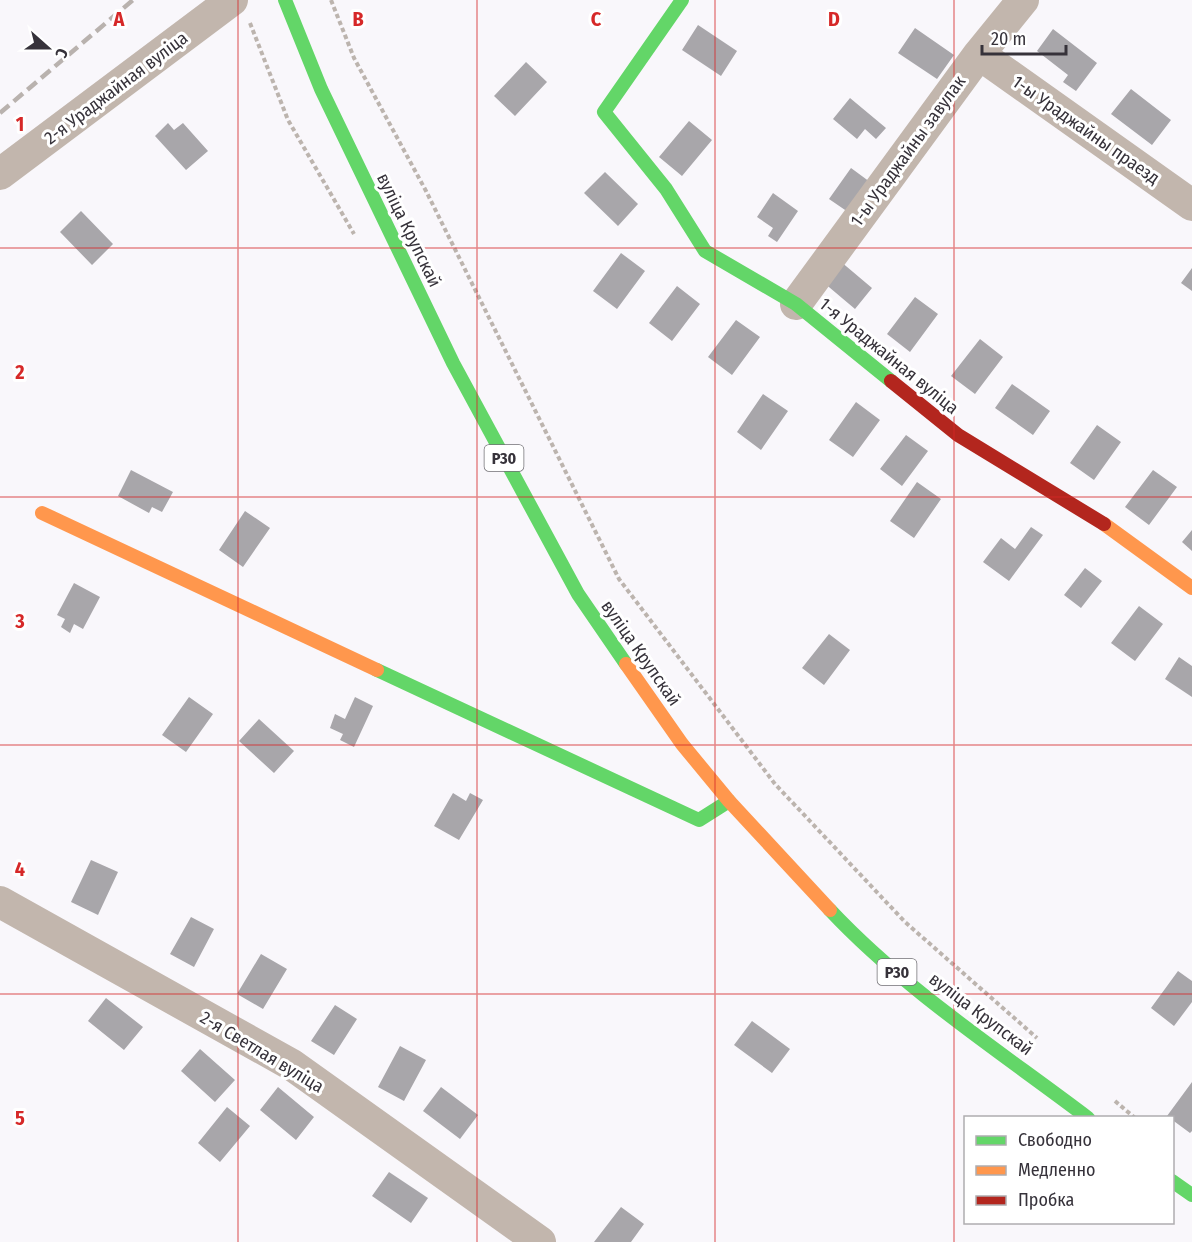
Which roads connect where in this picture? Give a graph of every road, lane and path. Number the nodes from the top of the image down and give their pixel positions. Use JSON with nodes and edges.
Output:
{"nodes":[{"id":1,"x":285,"y":0,"type":"edge"},
{"id":2,"x":331,"y":0,"type":"edge"},
{"id":3,"x":682,"y":0,"type":"edge"},
{"id":4,"x":1023,"y":0,"type":"edge"},
{"id":5,"x":241,"y":11,"type":"edge"},
{"id":6,"x":979,"y":54,"type":"junction"},
{"id":7,"x":288,"y":120,"type":"dead end"},
{"id":8,"x":0,"y":174,"type":"edge"},
{"id":9,"x":1192,"y":205,"type":"edge"},
{"id":10,"x":796,"y":304,"type":"junction"},
{"id":11,"x":42,"y":513,"type":"dead end"},
{"id":12,"x":1192,"y":588,"type":"edge"},
{"id":13,"x":729,"y":801,"type":"junction"},
{"id":14,"x":0,"y":903,"type":"edge"},
{"id":15,"x":1044,"y":1044,"type":"dead end"},
{"id":16,"x":1108,"y":1096,"type":"dead end"},
{"id":17,"x":1085,"y":1116,"type":"edge"},
{"id":18,"x":1133,"y":1116,"type":"edge"},
{"id":19,"x":540,"y":1242,"type":"edge"}],
"edges":[{"from":1,"to":13,"type":"street","name":"вуліца Крупскай","number":"Р30"},
{"from":2,"to":15,"type":"path"},
{"from":3,"to":10,"type":"street","name":"1-я Ураджайная вуліца"},
{"from":4,"to":6,"type":"street","name":"1-ы Ураджайны завулак"},
{"from":5,"to":7,"type":"path"},
{"from":5,"to":8,"type":"street","name":"2-я Ураджайная вуліца"},
{"from":6,"to":9,"type":"street","name":"1-ы Ураджайны праезд"},
{"from":6,"to":10,"type":"street","name":"1-ы Ураджайны завулак"},
{"from":10,"to":12,"type":"street","name":"1-я Ураджайная вуліца"},
{"from":11,"to":13,"type":"street"},
{"from":13,"to":17,"type":"street","name":"вуліца Крупскай","number":"Р30"},
{"from":14,"to":19,"type":"street","name":"2-я Светлая вуліца"},
{"from":16,"to":18,"type":"path"}]}
